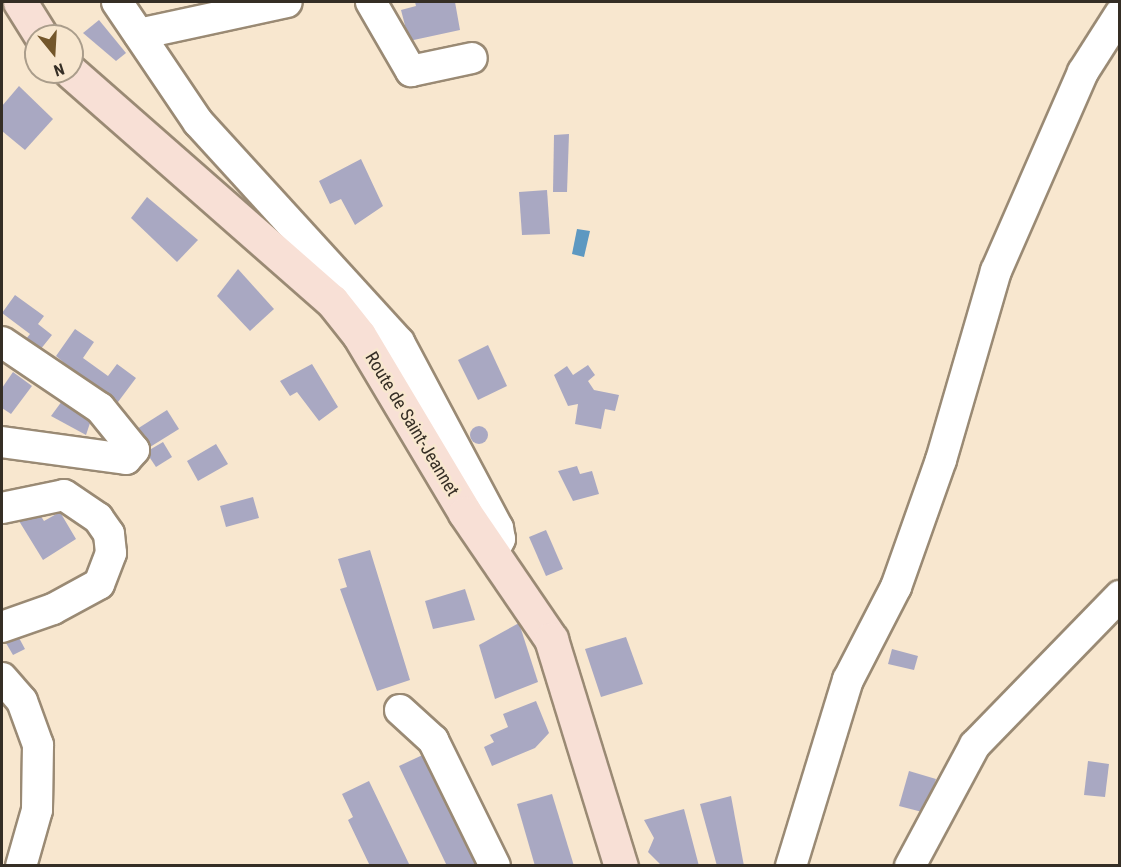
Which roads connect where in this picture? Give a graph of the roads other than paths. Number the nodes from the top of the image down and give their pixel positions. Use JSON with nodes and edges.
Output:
{"nodes":[{"id":1,"x":20,"y":2,"type":"edge"},
{"id":2,"x":203,"y":2,"type":"edge"},
{"id":3,"x":287,"y":2,"type":"edge"},
{"id":4,"x":371,"y":2,"type":"edge"},
{"id":5,"x":1119,"y":14,"type":"edge"},
{"id":6,"x":128,"y":17,"type":"edge"},
{"id":7,"x":34,"y":24,"type":"edge"},
{"id":8,"x":472,"y":58,"type":"dead end"},
{"id":9,"x":84,"y":83,"type":"edge"},
{"id":10,"x":2,"y":342,"type":"edge"},
{"id":11,"x":2,"y":442,"type":"edge"},
{"id":12,"x":2,"y":508,"type":"edge"},
{"id":13,"x":493,"y":553,"type":"junction"},
{"id":14,"x":1119,"y":596,"type":"edge"},
{"id":15,"x":2,"y":627,"type":"edge"},
{"id":16,"x":2,"y":678,"type":"edge"},
{"id":17,"x":400,"y":710,"type":"dead end"},
{"id":18,"x":21,"y":866,"type":"edge"},
{"id":19,"x":495,"y":866,"type":"edge"},
{"id":20,"x":621,"y":866,"type":"edge"},
{"id":21,"x":791,"y":866,"type":"edge"},
{"id":22,"x":910,"y":866,"type":"edge"}],
"edges":[{"from":1,"to":7,"type":"main road"},
{"from":2,"to":6,"type":"street"},
{"from":3,"to":6,"type":"street"},
{"from":4,"to":8,"type":"street"},
{"from":5,"to":21,"type":"street"},
{"from":6,"to":13,"type":"street"},
{"from":9,"to":13,"type":"main road","name":"Route de Saint-Jeannet"},
{"from":10,"to":11,"type":"street"},
{"from":12,"to":15,"type":"street"},
{"from":13,"to":20,"type":"main road","name":"Route de Saint-Jeannet"},
{"from":14,"to":22,"type":"street"},
{"from":16,"to":18,"type":"street"},
{"from":17,"to":19,"type":"street"}]}
